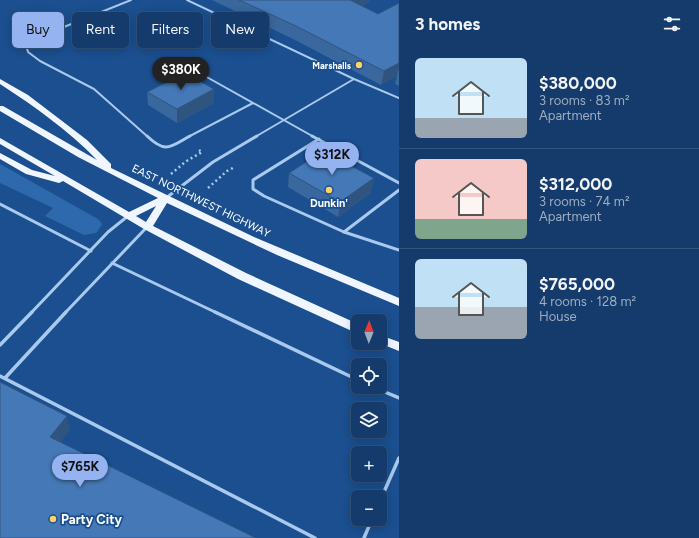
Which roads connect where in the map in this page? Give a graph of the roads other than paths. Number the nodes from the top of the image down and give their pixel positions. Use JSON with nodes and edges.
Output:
{"nodes":[{"id":1,"x":131,"y":0,"type":"edge"},
{"id":2,"x":187,"y":0,"type":"edge"},
{"id":3,"x":196,"y":71,"type":"dead end"},
{"id":4,"x":354,"y":79,"type":"junction"},
{"id":5,"x":0,"y":81,"type":"edge"},
{"id":6,"x":399,"y":98,"type":"edge"},
{"id":7,"x":253,"y":103,"type":"junction"},
{"id":8,"x":0,"y":108,"type":"edge"},
{"id":9,"x":284,"y":121,"type":"junction"},
{"id":10,"x":319,"y":139,"type":"junction"},
{"id":11,"x":0,"y":140,"type":"edge"},
{"id":12,"x":0,"y":156,"type":"edge"},
{"id":13,"x":117,"y":174,"type":"junction"},
{"id":14,"x":399,"y":183,"type":"edge"},
{"id":15,"x":72,"y":184,"type":"junction"},
{"id":16,"x":399,"y":190,"type":"edge"},
{"id":17,"x":166,"y":198,"type":"junction"},
{"id":18,"x":0,"y":204,"type":"edge"},
{"id":19,"x":128,"y":216,"type":"junction"},
{"id":20,"x":147,"y":227,"type":"junction"},
{"id":21,"x":344,"y":232,"type":"junction"},
{"id":22,"x":399,"y":250,"type":"edge"},
{"id":23,"x":91,"y":251,"type":"junction"},
{"id":24,"x":112,"y":263,"type":"junction"},
{"id":25,"x":399,"y":302,"type":"edge"},
{"id":26,"x":351,"y":326,"type":"edge"},
{"id":27,"x":387,"y":342,"type":"edge"},
{"id":28,"x":0,"y":345,"type":"edge"},
{"id":29,"x":399,"y":348,"type":"edge"},
{"id":30,"x":0,"y":376,"type":"edge"},
{"id":31,"x":351,"y":377,"type":"edge"},
{"id":32,"x":5,"y":378,"type":"junction"},
{"id":33,"x":387,"y":393,"type":"edge"},
{"id":34,"x":399,"y":398,"type":"edge"},
{"id":35,"x":399,"y":458,"type":"edge"},
{"id":36,"x":385,"y":490,"type":"edge"},
{"id":37,"x":369,"y":526,"type":"edge"},
{"id":38,"x":315,"y":538,"type":"edge"},
{"id":39,"x":364,"y":538,"type":"edge"}],
"edges":[{"from":1,"to":7,"type":"lane"},
{"from":2,"to":4,"type":"lane"},
{"from":3,"to":7,"type":"lane"},
{"from":4,"to":6,"type":"lane"},
{"from":4,"to":9,"type":"lane"},
{"from":5,"to":13,"type":"main road"},
{"from":7,"to":9,"type":"lane"},
{"from":8,"to":13,"type":"main road","name":"EAST NORTHWEST HIGHWAY"},
{"from":9,"to":10,"type":"lane"},
{"from":9,"to":17,"type":"lane"},
{"from":10,"to":14,"type":"lane"},
{"from":10,"to":21,"type":"lane"},
{"from":11,"to":15,"type":"main road"},
{"from":12,"to":15,"type":"main road"},
{"from":13,"to":17,"type":"main road","name":"EAST NORTHWEST HIGHWAY"},
{"from":15,"to":19,"type":"main road"},
{"from":16,"to":21,"type":"lane"},
{"from":17,"to":19,"type":"main road"},
{"from":17,"to":20,"type":"main road"},
{"from":17,"to":25,"type":"main road","name":"EAST NORTHWEST HIGHWAY"},
{"from":18,"to":23,"type":"lane"},
{"from":19,"to":20,"type":"main road"},
{"from":19,"to":23,"type":"lane"},
{"from":20,"to":24,"type":"lane"},
{"from":20,"to":26,"type":"main road"},
{"from":21,"to":22,"type":"lane"},
{"from":23,"to":28,"type":"lane"},
{"from":24,"to":31,"type":"lane"},
{"from":24,"to":32,"type":"lane"},
{"from":27,"to":29,"type":"main road"},
{"from":30,"to":32,"type":"lane"},
{"from":32,"to":38,"type":"lane"},
{"from":33,"to":34,"type":"lane"},
{"from":35,"to":36,"type":"lane"},
{"from":37,"to":39,"type":"lane"}]}
